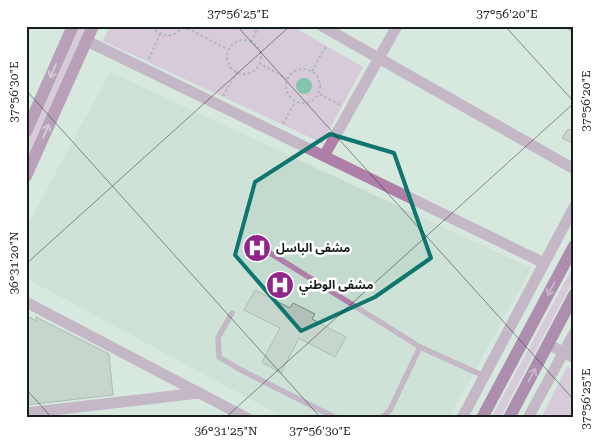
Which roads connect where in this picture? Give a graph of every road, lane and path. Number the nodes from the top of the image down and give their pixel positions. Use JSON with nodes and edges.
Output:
{"nodes":[{"id":1,"x":73,"y":26,"type":"edge"},
{"id":2,"x":93,"y":26,"type":"edge"},
{"id":3,"x":152,"y":26,"type":"edge"},
{"id":4,"x":183,"y":26,"type":"edge"},
{"id":5,"x":259,"y":26,"type":"edge"},
{"id":6,"x":322,"y":26,"type":"edge"},
{"id":7,"x":396,"y":26,"type":"edge"},
{"id":8,"x":160,"y":34,"type":"junction"},
{"id":9,"x":87,"y":41,"type":"junction"},
{"id":10,"x":250,"y":42,"type":"junction"},
{"id":11,"x":326,"y":46,"type":"dead end"},
{"id":12,"x":228,"y":50,"type":"junction"},
{"id":13,"x":379,"y":58,"type":"junction"},
{"id":14,"x":148,"y":62,"type":"dead end"},
{"id":15,"x":259,"y":63,"type":"junction"},
{"id":16,"x":312,"y":71,"type":"junction"},
{"id":17,"x":237,"y":72,"type":"junction"},
{"id":18,"x":287,"y":79,"type":"junction"},
{"id":19,"x":319,"y":94,"type":"junction"},
{"id":20,"x":223,"y":97,"type":"dead end"},
{"id":21,"x":295,"y":102,"type":"junction"},
{"id":22,"x":342,"y":106,"type":"dead end"},
{"id":23,"x":282,"y":124,"type":"dead end"},
{"id":24,"x":26,"y":132,"type":"edge"},
{"id":25,"x":324,"y":156,"type":"junction"},
{"id":26,"x":574,"y":168,"type":"edge"},
{"id":27,"x":26,"y":176,"type":"edge"},
{"id":28,"x":574,"y":208,"type":"edge"},
{"id":29,"x":574,"y":246,"type":"edge"},
{"id":30,"x":267,"y":251,"type":"dead end"},
{"id":31,"x":544,"y":263,"type":"junction"},
{"id":32,"x":574,"y":295,"type":"edge"},
{"id":33,"x":26,"y":302,"type":"edge"},
{"id":34,"x":232,"y":313,"type":"dead end"},
{"id":35,"x":574,"y":333,"type":"edge"},
{"id":36,"x":548,"y":344,"type":"junction"},
{"id":37,"x":420,"y":347,"type":"junction"},
{"id":38,"x":568,"y":356,"type":"edge"},
{"id":39,"x":482,"y":380,"type":"junction"},
{"id":40,"x":496,"y":391,"type":"junction"},
{"id":41,"x":199,"y":392,"type":"junction"},
{"id":42,"x":26,"y":413,"type":"edge"},
{"id":43,"x":247,"y":418,"type":"edge"},
{"id":44,"x":336,"y":418,"type":"edge"},
{"id":45,"x":382,"y":418,"type":"edge"},
{"id":46,"x":462,"y":418,"type":"edge"},
{"id":47,"x":482,"y":418,"type":"edge"},
{"id":48,"x":509,"y":418,"type":"edge"},
{"id":49,"x":528,"y":418,"type":"edge"}],
"edges":[{"from":1,"to":24,"type":"main road","one_way":true},
{"from":2,"to":9,"type":"main road"},
{"from":3,"to":8,"type":"path"},
{"from":4,"to":8,"type":"path"},
{"from":4,"to":12,"type":"path"},
{"from":5,"to":10,"type":"path"},
{"from":6,"to":13,"type":"street"},
{"from":7,"to":13,"type":"street"},
{"from":8,"to":14,"type":"path"},
{"from":9,"to":25,"type":"street"},
{"from":27,"to":9,"type":"main road","one_way":true},
{"from":10,"to":12,"type":"path"},
{"from":10,"to":15,"type":"path"},
{"from":11,"to":16,"type":"path"},
{"from":12,"to":17,"type":"path"},
{"from":13,"to":25,"type":"street"},
{"from":13,"to":26,"type":"street"},
{"from":15,"to":17,"type":"path"},
{"from":15,"to":18,"type":"path"},
{"from":16,"to":18,"type":"path"},
{"from":16,"to":19,"type":"path"},
{"from":17,"to":20,"type":"path"},
{"from":18,"to":21,"type":"path"},
{"from":19,"to":21,"type":"path"},
{"from":19,"to":22,"type":"path"},
{"from":21,"to":23,"type":"path"},
{"from":25,"to":31,"type":"street"},
{"from":28,"to":31,"type":"street"},
{"from":29,"to":40,"type":"main road","one_way":true},
{"from":30,"to":37,"type":"lane"},
{"from":31,"to":39,"type":"street"},
{"from":32,"to":36,"type":"main road"},
{"from":33,"to":41,"type":"street"},
{"from":34,"to":44,"type":"lane"},
{"from":35,"to":38,"type":"street"},
{"from":36,"to":38,"type":"street"},
{"from":48,"to":36,"type":"main road","one_way":true},
{"from":37,"to":39,"type":"lane"},
{"from":37,"to":45,"type":"lane"},
{"from":38,"to":49,"type":"street"},
{"from":39,"to":40,"type":"street"},
{"from":39,"to":46,"type":"street"},
{"from":40,"to":47,"type":"main road"},
{"from":41,"to":42,"type":"street"},
{"from":41,"to":43,"type":"street"}]}
